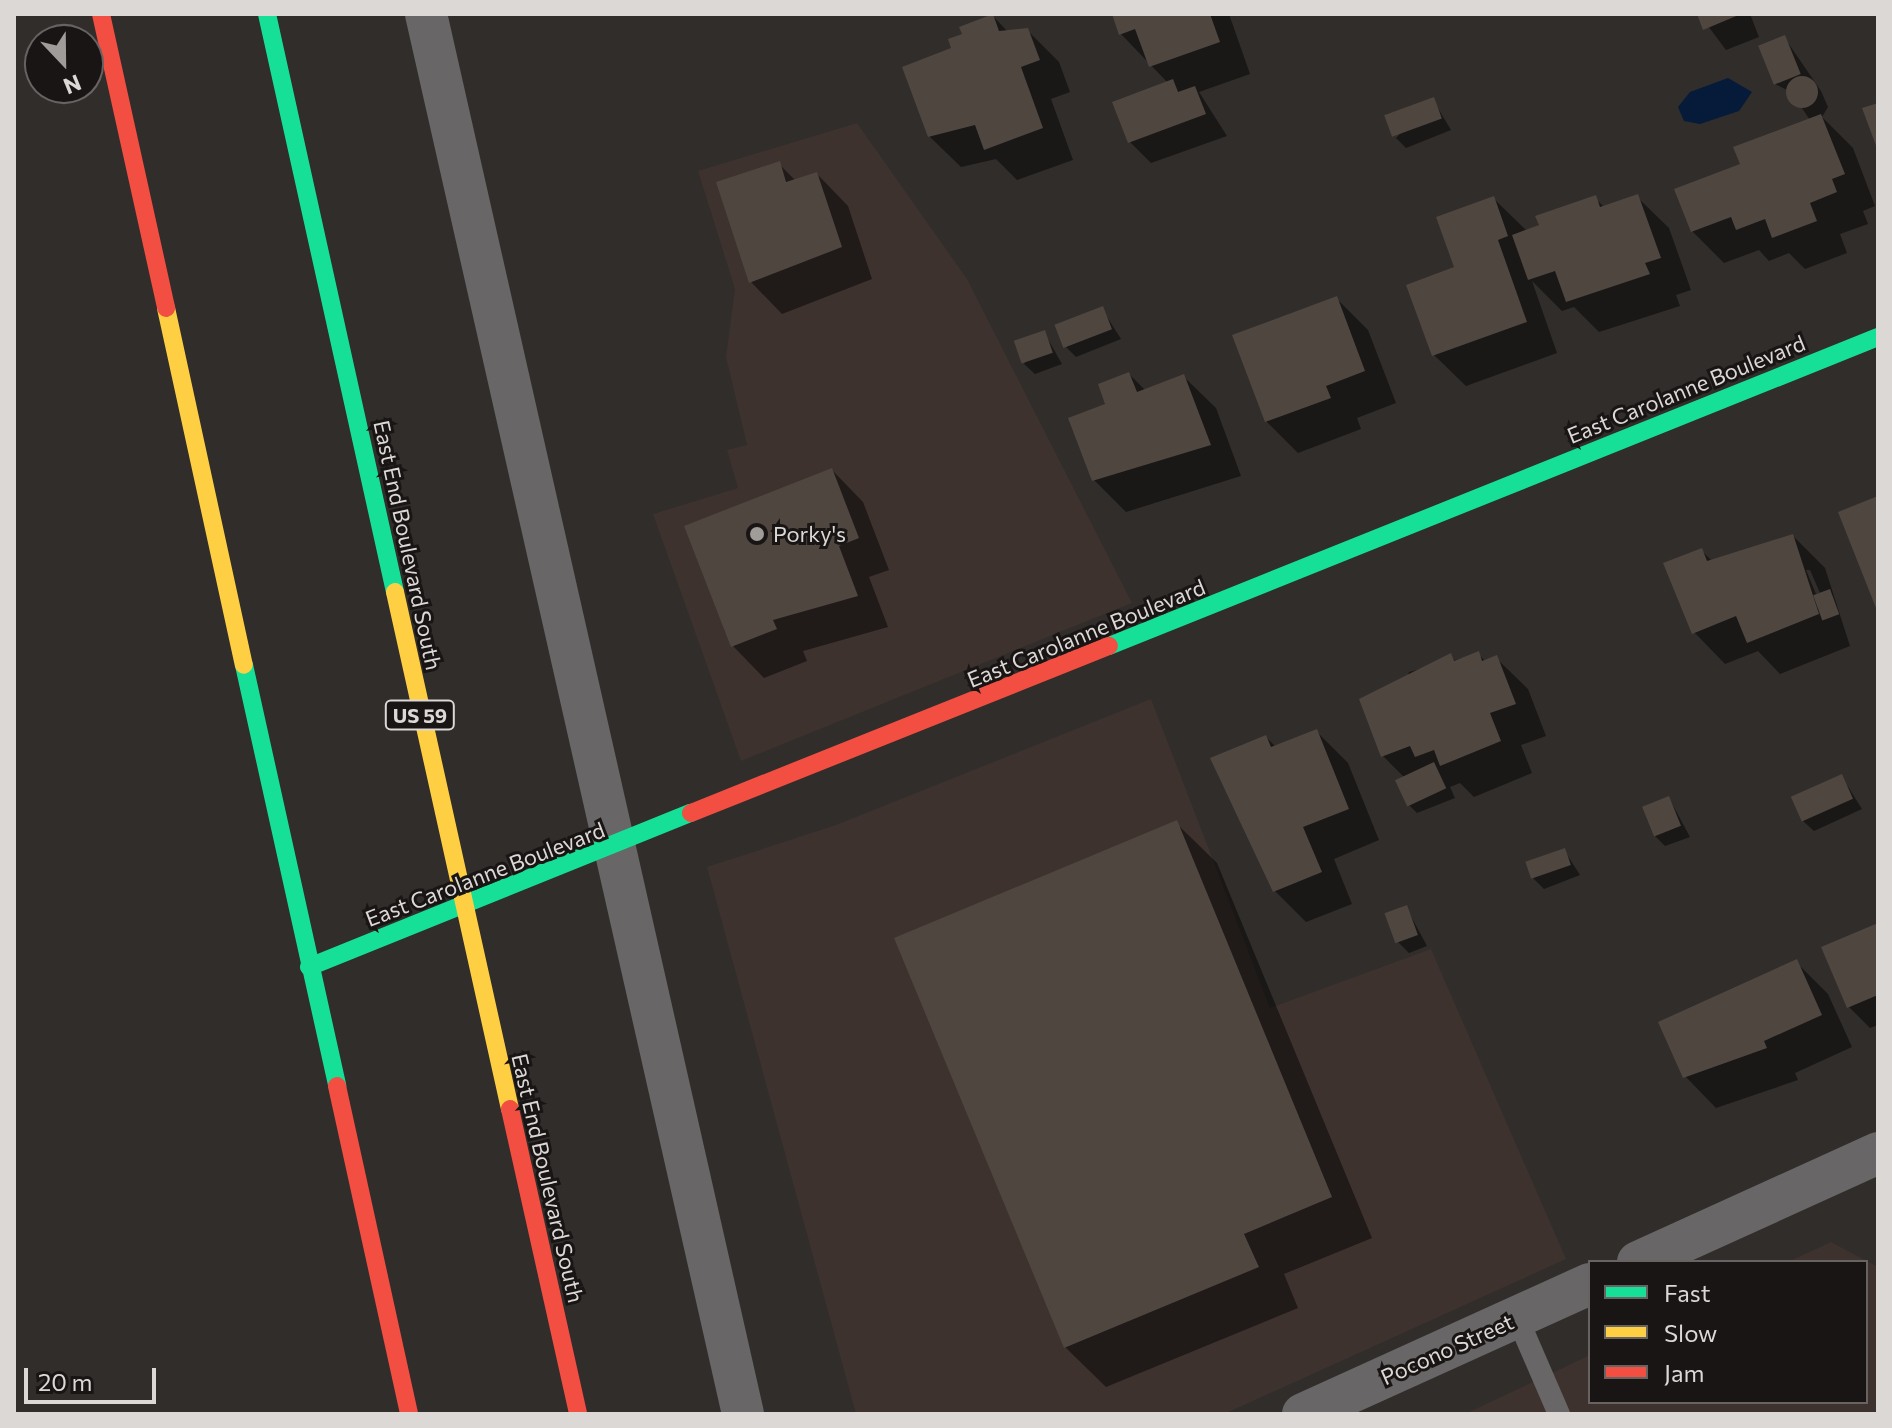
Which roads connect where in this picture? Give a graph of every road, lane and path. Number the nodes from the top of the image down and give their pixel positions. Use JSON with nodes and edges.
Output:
{"nodes":[{"id":1,"x":101,"y":14,"type":"edge"},
{"id":2,"x":267,"y":14,"type":"edge"},
{"id":3,"x":426,"y":14,"type":"edge"},
{"id":4,"x":1878,"y":337,"type":"edge"},
{"id":5,"x":610,"y":851,"type":"junction"},
{"id":6,"x":463,"y":909,"type":"junction"},
{"id":7,"x":309,"y":967,"type":"junction"},
{"id":8,"x":1878,"y":1153,"type":"edge"},
{"id":9,"x":1642,"y":1260,"type":"edge"},
{"id":10,"x":1588,"y":1285,"type":"edge"},
{"id":11,"x":1517,"y":1317,"type":"junction"},
{"id":12,"x":409,"y":1414,"type":"edge"},
{"id":13,"x":578,"y":1414,"type":"edge"},
{"id":14,"x":743,"y":1414,"type":"edge"},
{"id":15,"x":1303,"y":1414,"type":"edge"},
{"id":16,"x":1559,"y":1414,"type":"edge"}],
"edges":[{"from":1,"to":7,"type":"main road"},
{"from":2,"to":6,"type":"main road","name":"East End Boulevard South","number":"US 59"},
{"from":3,"to":5,"type":"street"},
{"from":4,"to":5,"type":"main road","name":"East Carolanne Boulevard"},
{"from":5,"to":6,"type":"main road","name":"East Carolanne Boulevard"},
{"from":5,"to":14,"type":"street"},
{"from":6,"to":7,"type":"main road","name":"East Carolanne Boulevard"},
{"from":6,"to":13,"type":"main road","name":"East End Boulevard South","number":"US 59"},
{"from":7,"to":12,"type":"main road"},
{"from":8,"to":9,"type":"street"},
{"from":10,"to":11,"type":"street","name":"Pocono Street"},
{"from":11,"to":15,"type":"street","name":"Pocono Street"},
{"from":11,"to":16,"type":"lane"}]}
